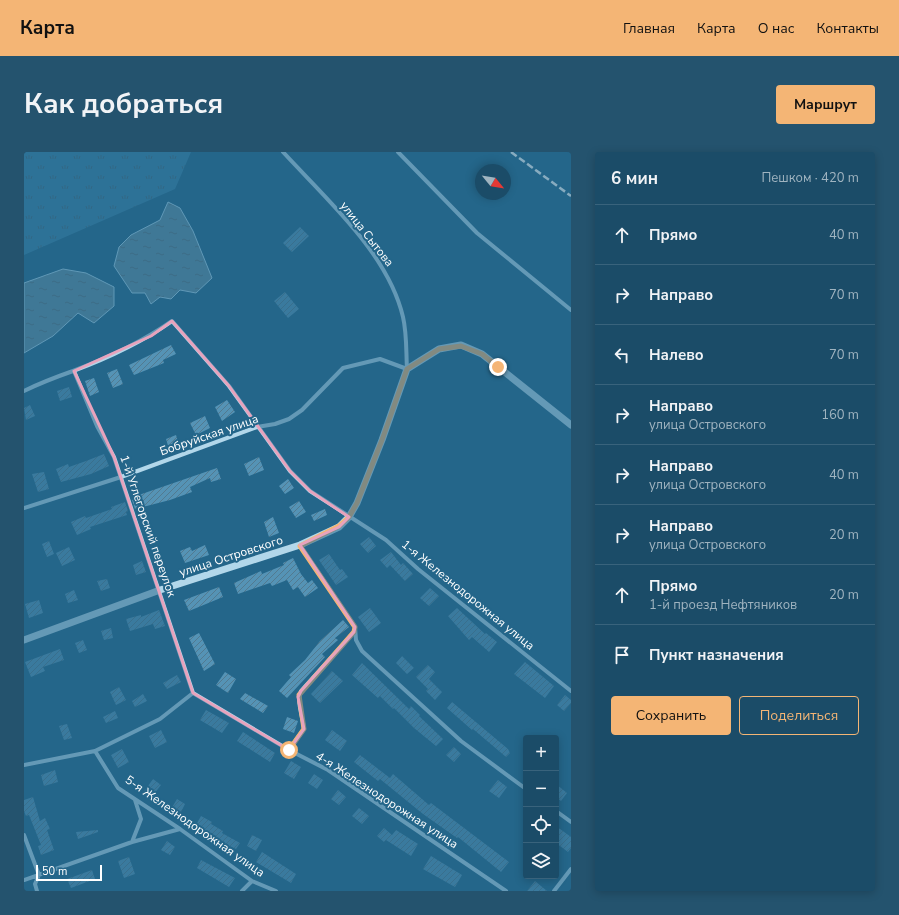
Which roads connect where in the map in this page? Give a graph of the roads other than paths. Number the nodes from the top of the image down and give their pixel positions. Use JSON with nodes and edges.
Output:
{"nodes":[{"id":1,"x":283,"y":152,"type":"edge"},
{"id":2,"x":398,"y":152,"type":"edge"},
{"id":3,"x":571,"y":310,"type":"edge"},
{"id":4,"x":407,"y":369,"type":"junction"},
{"id":5,"x":74,"y":371,"type":"junction"},
{"id":6,"x":24,"y":391,"type":"edge"},
{"id":7,"x":556,"y":414,"type":"junction"},
{"id":8,"x":571,"y":421,"type":"edge"},
{"id":9,"x":571,"y":425,"type":"edge"},
{"id":10,"x":257,"y":427,"type":"junction"},
{"id":11,"x":121,"y":477,"type":"junction"},
{"id":12,"x":24,"y":508,"type":"edge"},
{"id":13,"x":349,"y":517,"type":"junction"},
{"id":14,"x":300,"y":546,"type":"junction"},
{"id":15,"x":160,"y":590,"type":"junction"},
{"id":16,"x":354,"y":632,"type":"junction"},
{"id":17,"x":24,"y":640,"type":"edge"},
{"id":18,"x":571,"y":691,"type":"edge"},
{"id":19,"x":193,"y":692,"type":"junction"},
{"id":20,"x":95,"y":750,"type":"junction"},
{"id":21,"x":289,"y":750,"type":"junction"},
{"id":22,"x":24,"y":765,"type":"edge"},
{"id":23,"x":523,"y":787,"type":"edge"},
{"id":24,"x":135,"y":799,"type":"junction"},
{"id":25,"x":559,"y":814,"type":"edge"},
{"id":26,"x":571,"y":822,"type":"edge"},
{"id":27,"x":180,"y":829,"type":"junction"},
{"id":28,"x":24,"y":836,"type":"edge"},
{"id":29,"x":132,"y":842,"type":"junction"},
{"id":30,"x":571,"y":869,"type":"edge"},
{"id":31,"x":39,"y":875,"type":"junction"},
{"id":32,"x":24,"y":880,"type":"edge"},
{"id":33,"x":252,"y":881,"type":"junction"},
{"id":34,"x":37,"y":891,"type":"edge"},
{"id":35,"x":242,"y":891,"type":"edge"},
{"id":36,"x":276,"y":891,"type":"edge"},
{"id":37,"x":506,"y":891,"type":"edge"},
{"id":38,"x":554,"y":891,"type":"edge"}],
"edges":[{"from":1,"to":4,"type":"street","name":"улица Сытова"},
{"from":2,"to":3,"type":"street"},
{"from":4,"to":7,"type":"street"},
{"from":4,"to":10,"type":"street","name":"Бобруйская улица"},
{"from":4,"to":13,"type":"street","name":"улица Островского"},
{"from":5,"to":6,"type":"street"},
{"from":5,"to":10,"type":"street","name":"1-я Железнодорожная улица"},
{"from":5,"to":11,"type":"street","name":"1-й Углегорский переулок"},
{"from":7,"to":8,"type":"street"},
{"from":7,"to":9,"type":"street"},
{"from":10,"to":11,"type":"street","name":"Бобруйская улица"},
{"from":10,"to":13,"type":"street","name":"1-я Железнодорожная улица"},
{"from":11,"to":12,"type":"street","name":"Бобруйская улица"},
{"from":11,"to":15,"type":"street","name":"1-й Углегорский переулок"},
{"from":13,"to":14,"type":"street","name":"улица Островского"},
{"from":13,"to":18,"type":"street","name":"1-я Железнодорожная улица"},
{"from":14,"to":15,"type":"street","name":"улица Островского"},
{"from":14,"to":16,"type":"street"},
{"from":15,"to":17,"type":"street","name":"улица Островского"},
{"from":15,"to":19,"type":"street","name":"1-й Углегорский переулок"},
{"from":16,"to":21,"type":"street"},
{"from":16,"to":23,"type":"street"},
{"from":19,"to":20,"type":"street"},
{"from":19,"to":21,"type":"street","name":"4-я Железнодорожная улица"},
{"from":20,"to":22,"type":"street"},
{"from":20,"to":24,"type":"street","name":"5-я Железнодорожная улица"},
{"from":21,"to":37,"type":"street","name":"4-я Железнодорожная улица"},
{"from":24,"to":27,"type":"street","name":"5-я Железнодорожная улица"},
{"from":24,"to":29,"type":"street"},
{"from":25,"to":26,"type":"street"},
{"from":27,"to":29,"type":"street"},
{"from":27,"to":33,"type":"street","name":"5-я Железнодорожная улица"},
{"from":28,"to":31,"type":"street"},
{"from":29,"to":31,"type":"street"},
{"from":30,"to":38,"type":"street"},
{"from":31,"to":32,"type":"street"},
{"from":31,"to":34,"type":"street"},
{"from":33,"to":35,"type":"street"},
{"from":33,"to":36,"type":"street","name":"5-я Железнодорожная улица"}]}
